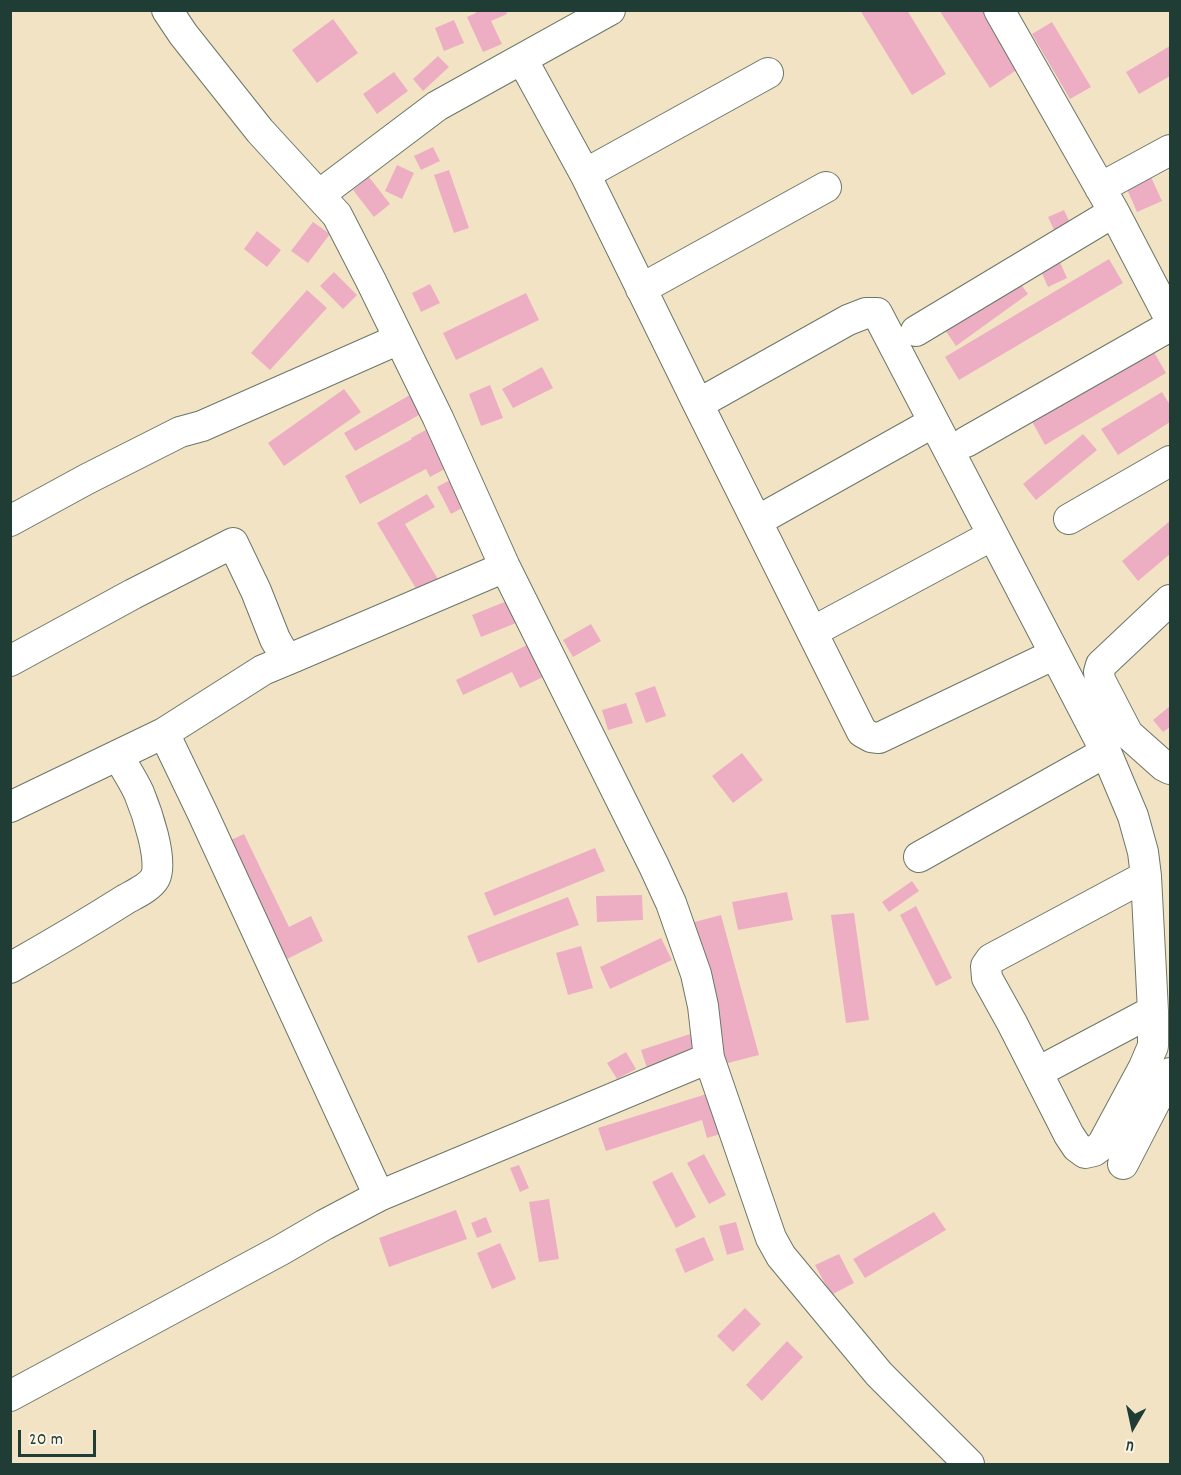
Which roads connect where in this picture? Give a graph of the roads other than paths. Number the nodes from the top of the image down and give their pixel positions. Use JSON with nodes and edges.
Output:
{"nodes":[{"id":1,"x":167,"y":10,"type":"edge"},
{"id":2,"x":610,"y":10,"type":"edge"},
{"id":3,"x":999,"y":10,"type":"edge"},
{"id":4,"x":522,"y":59,"type":"junction"},
{"id":5,"x":768,"y":73,"type":"dead end"},
{"id":6,"x":1170,"y":150,"type":"edge"},
{"id":7,"x":585,"y":174,"type":"junction"},
{"id":8,"x":826,"y":187,"type":"dead end"},
{"id":9,"x":319,"y":195,"type":"junction"},
{"id":10,"x":1107,"y":200,"type":"junction"},
{"id":11,"x":641,"y":289,"type":"junction"},
{"id":12,"x":1169,"y":315,"type":"edge"},
{"id":13,"x":916,"y":331,"type":"dead end"},
{"id":14,"x":399,"y":339,"type":"junction"},
{"id":15,"x":698,"y":404,"type":"junction"},
{"id":16,"x":934,"y":422,"type":"junction"},
{"id":17,"x":966,"y":442,"type":"dead end"},
{"id":18,"x":1170,"y":461,"type":"edge"},
{"id":19,"x":1069,"y":519,"type":"dead end"},
{"id":20,"x":10,"y":521,"type":"edge"},
{"id":21,"x":757,"y":521,"type":"junction"},
{"id":22,"x":993,"y":535,"type":"junction"},
{"id":23,"x":505,"y":567,"type":"junction"},
{"id":24,"x":1170,"y":600,"type":"edge"},
{"id":25,"x":812,"y":632,"type":"junction"},
{"id":26,"x":1055,"y":654,"type":"junction"},
{"id":27,"x":286,"y":660,"type":"junction"},
{"id":28,"x":10,"y":661,"type":"edge"},
{"id":29,"x":140,"y":746,"type":"junction"},
{"id":30,"x":1106,"y":752,"type":"junction"},
{"id":31,"x":1168,"y":765,"type":"edge"},
{"id":32,"x":192,"y":793,"type":"junction"},
{"id":33,"x":10,"y":807,"type":"edge"},
{"id":34,"x":154,"y":810,"type":"junction"},
{"id":35,"x":919,"y":857,"type":"dead end"},
{"id":36,"x":1146,"y":876,"type":"junction"},
{"id":37,"x":10,"y":968,"type":"edge"},
{"id":38,"x":1153,"y":1011,"type":"junction"},
{"id":39,"x":709,"y":1058,"type":"junction"},
{"id":40,"x":1038,"y":1072,"type":"junction"},
{"id":41,"x":1170,"y":1073,"type":"edge"},
{"id":42,"x":1123,"y":1164,"type":"dead end"},
{"id":43,"x":379,"y":1196,"type":"junction"},
{"id":44,"x":10,"y":1396,"type":"edge"},
{"id":45,"x":969,"y":1464,"type":"edge"}],
"edges":[{"from":1,"to":9,"type":"street"},
{"from":2,"to":4,"type":"street"},
{"from":3,"to":10,"type":"street"},
{"from":4,"to":7,"type":"street"},
{"from":4,"to":9,"type":"street"},
{"from":5,"to":7,"type":"street"},
{"from":6,"to":10,"type":"street"},
{"from":7,"to":11,"type":"street"},
{"from":8,"to":11,"type":"street"},
{"from":9,"to":14,"type":"street"},
{"from":10,"to":12,"type":"street"},
{"from":10,"to":13,"type":"street"},
{"from":11,"to":15,"type":"street"},
{"from":12,"to":17,"type":"street"},
{"from":14,"to":20,"type":"street"},
{"from":14,"to":23,"type":"street"},
{"from":15,"to":16,"type":"street"},
{"from":15,"to":21,"type":"street"},
{"from":16,"to":21,"type":"street"},
{"from":16,"to":22,"type":"street"},
{"from":18,"to":19,"type":"street"},
{"from":21,"to":25,"type":"street"},
{"from":22,"to":25,"type":"street"},
{"from":22,"to":26,"type":"street"},
{"from":23,"to":27,"type":"street"},
{"from":23,"to":39,"type":"street"},
{"from":24,"to":31,"type":"street"},
{"from":25,"to":26,"type":"street"},
{"from":26,"to":30,"type":"street"},
{"from":27,"to":28,"type":"street"},
{"from":27,"to":29,"type":"street"},
{"from":29,"to":32,"type":"street"},
{"from":29,"to":33,"type":"street"},
{"from":29,"to":34,"type":"street"},
{"from":30,"to":35,"type":"street"},
{"from":30,"to":36,"type":"street"},
{"from":32,"to":34,"type":"street"},
{"from":32,"to":43,"type":"street"},
{"from":34,"to":37,"type":"street"},
{"from":36,"to":38,"type":"street"},
{"from":36,"to":40,"type":"street"},
{"from":38,"to":40,"type":"street"},
{"from":38,"to":40,"type":"street"},
{"from":39,"to":43,"type":"street"},
{"from":39,"to":45,"type":"street"},
{"from":41,"to":42,"type":"street"},
{"from":43,"to":44,"type":"street"}]}
